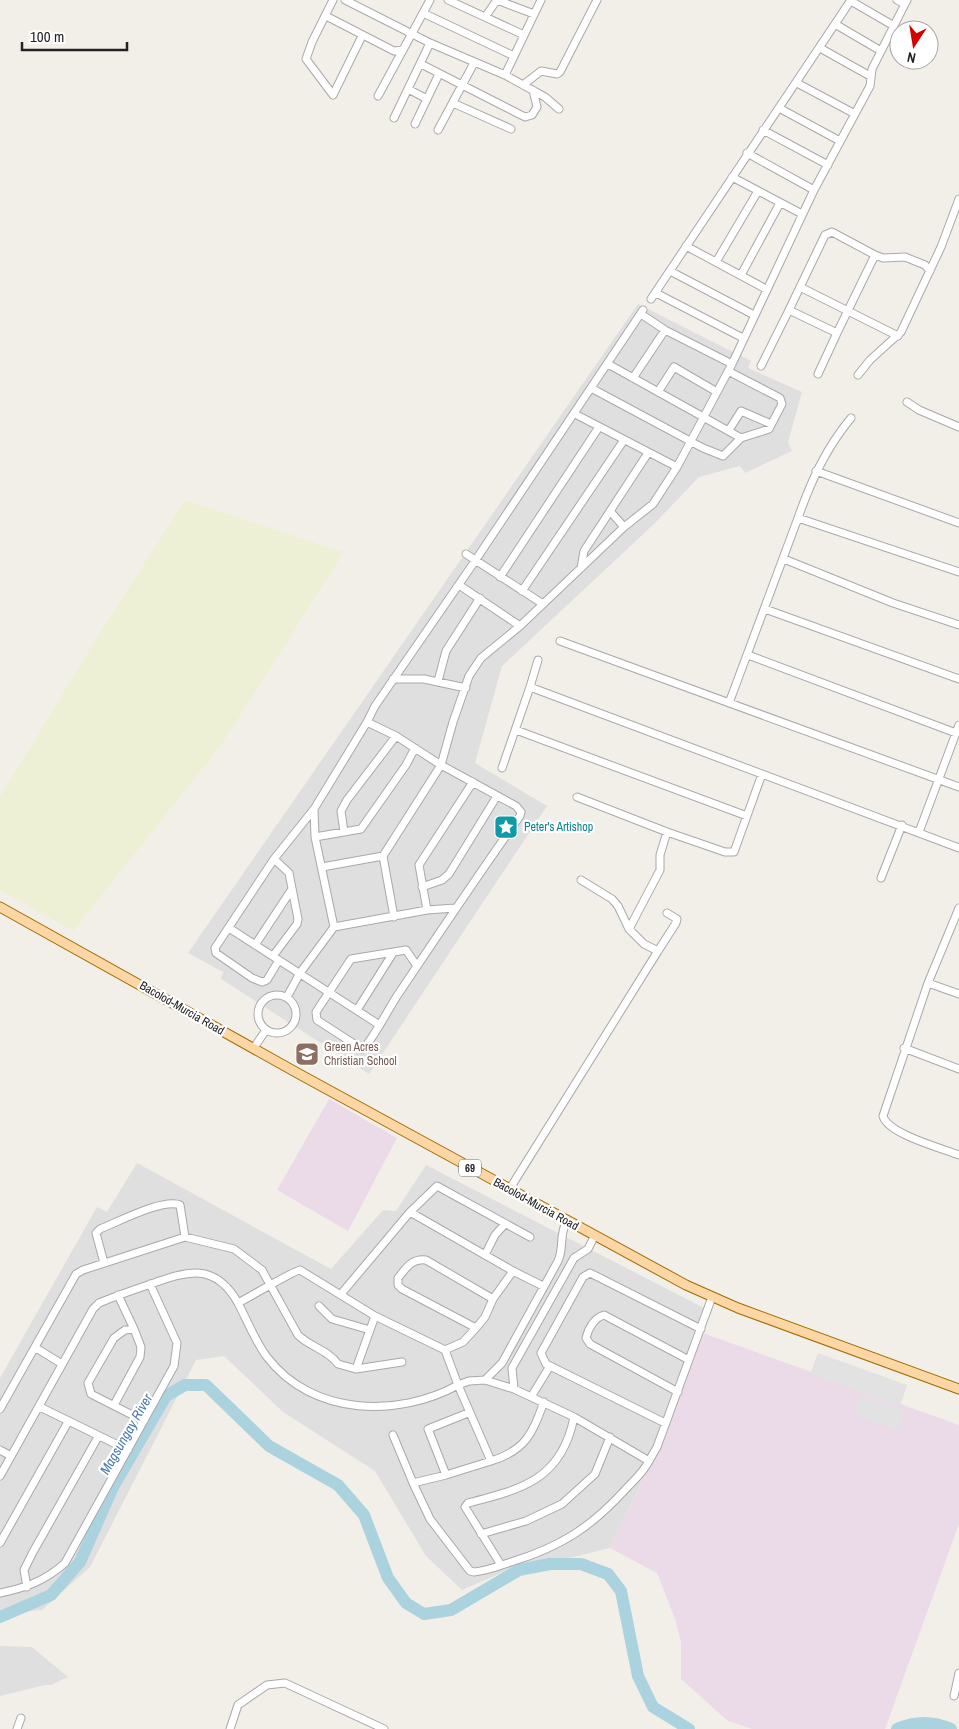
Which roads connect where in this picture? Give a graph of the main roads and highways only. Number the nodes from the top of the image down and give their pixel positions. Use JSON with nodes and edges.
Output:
{"nodes":[{"id":1,"x":0,"y":907,"type":"edge"},
{"id":2,"x":959,"y":1389,"type":"edge"}],
"edges":[{"from":1,"to":2,"type":"main road","name":"Bacolod-Murcia Road","number":"69"}]}
